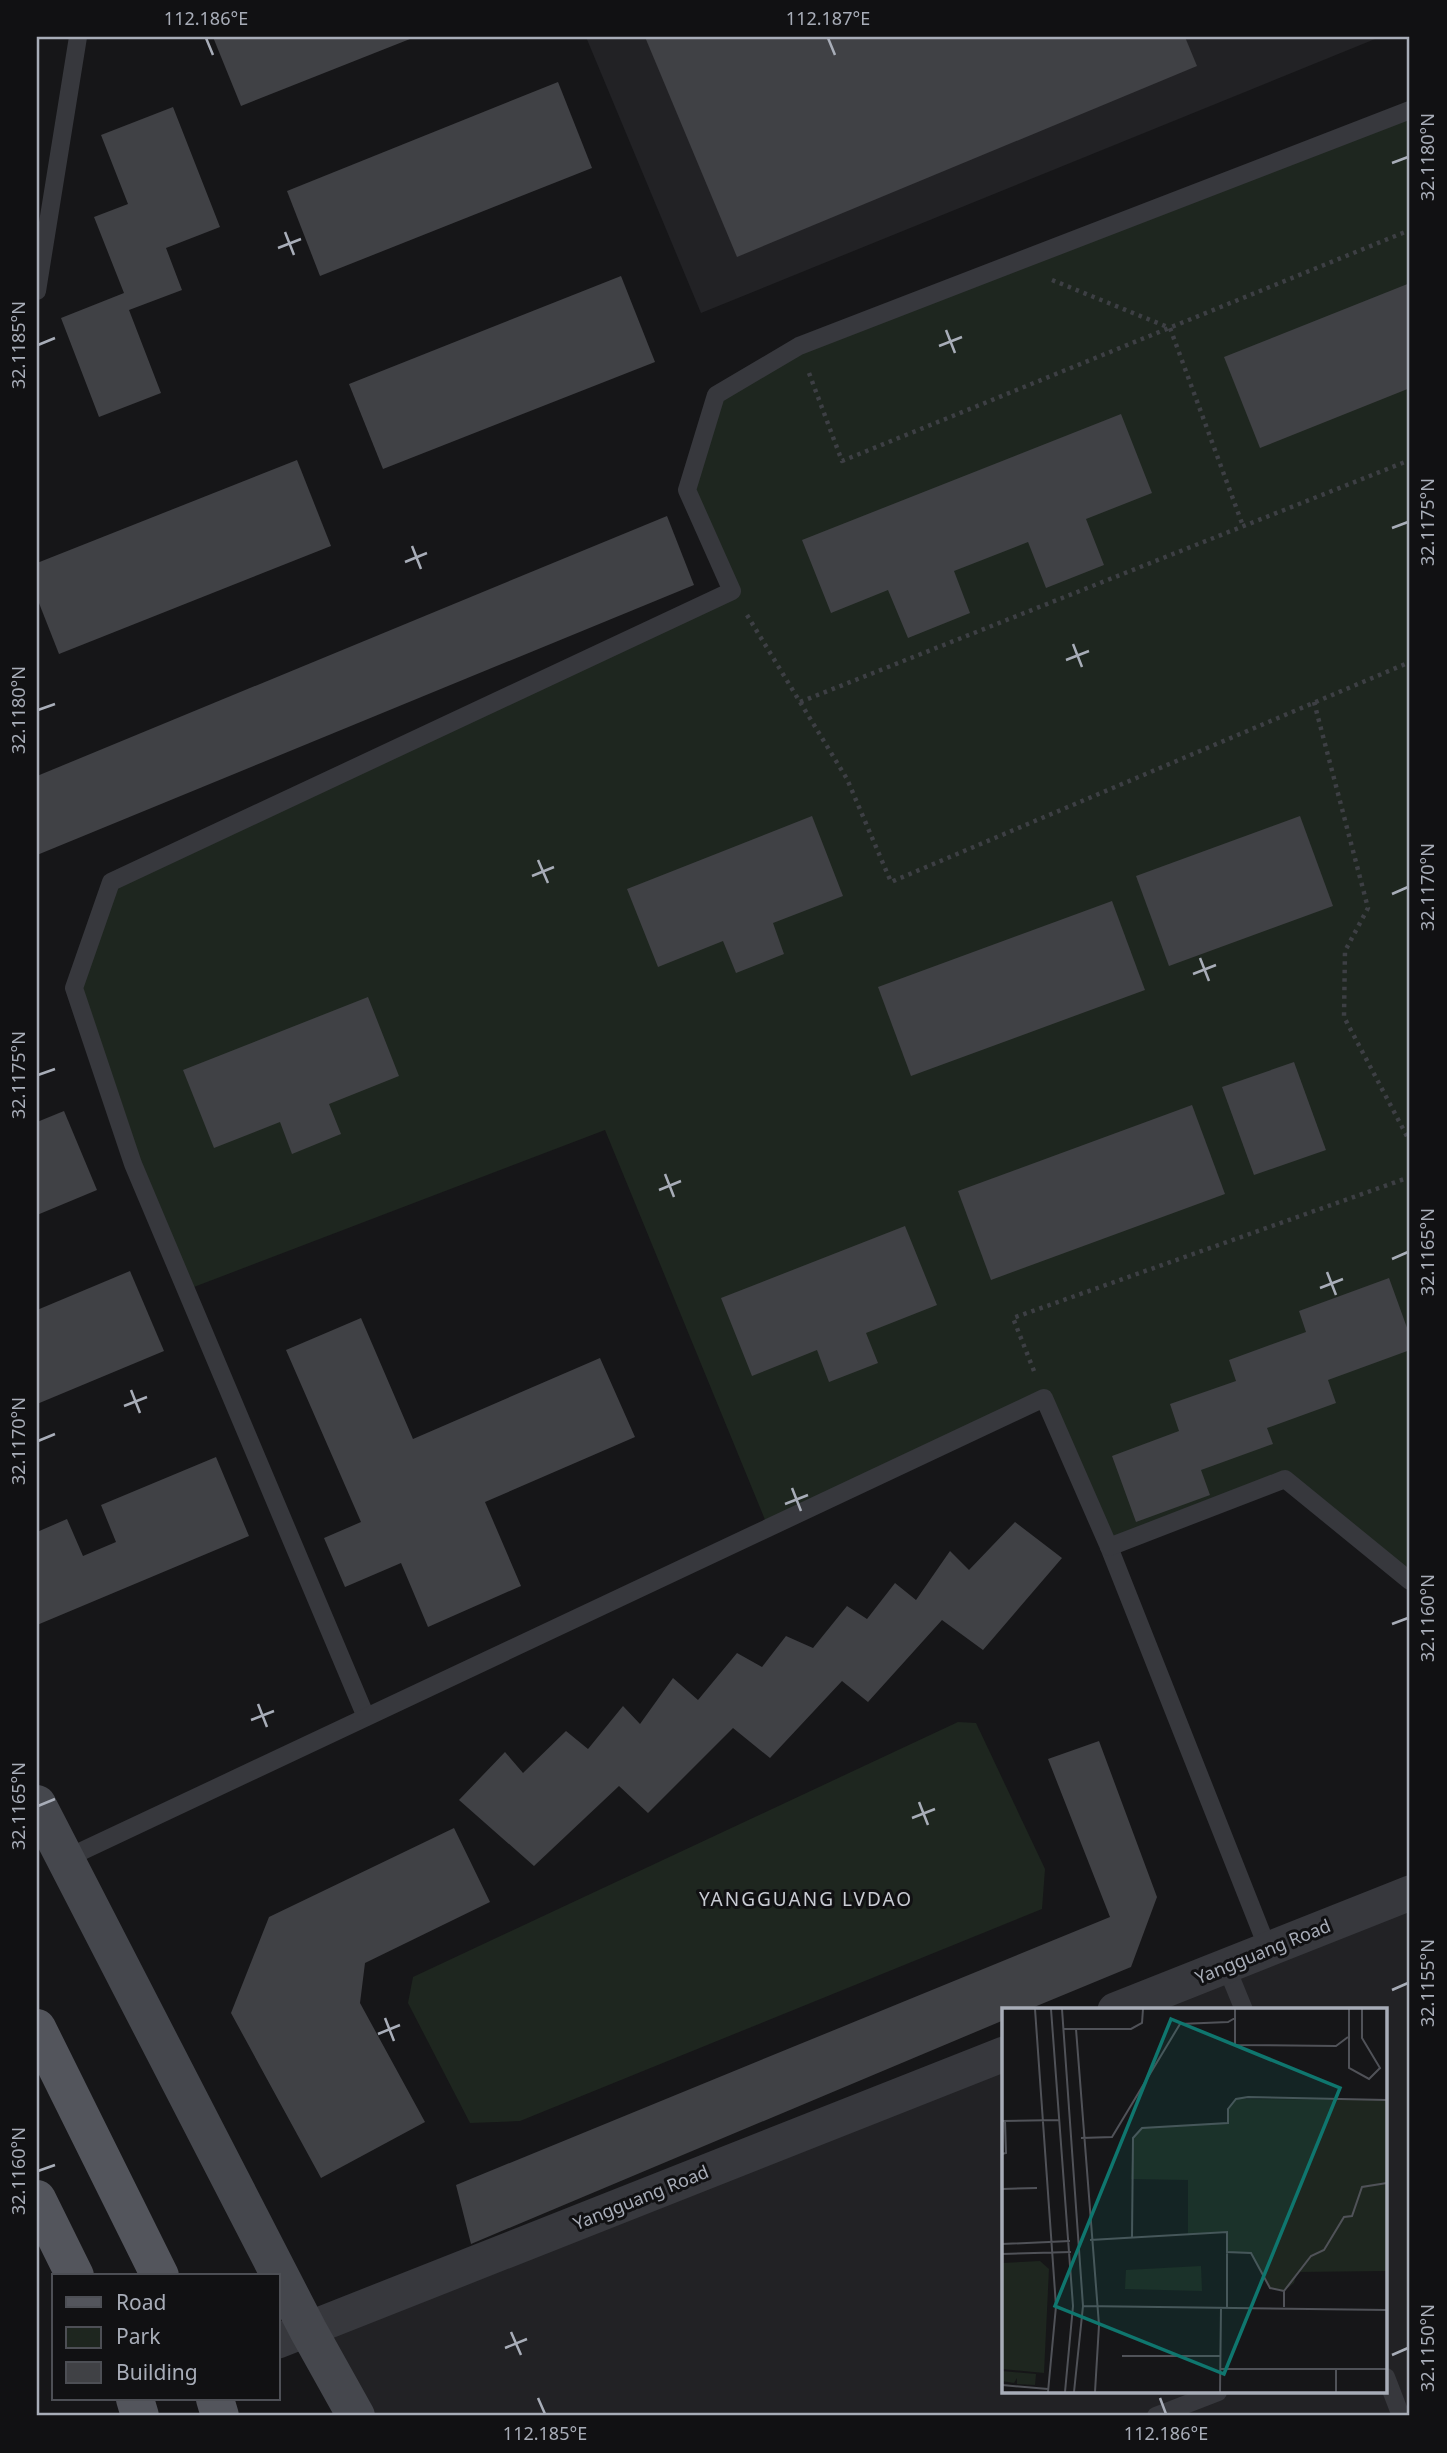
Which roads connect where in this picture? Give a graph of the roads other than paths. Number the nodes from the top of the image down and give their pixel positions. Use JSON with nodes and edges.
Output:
{"nodes":[{"id":1,"x":78,"y":37,"type":"edge"},
{"id":2,"x":1410,"y":110,"type":"edge"},
{"id":3,"x":37,"y":291,"type":"edge"},
{"id":4,"x":1109,"y":1547,"type":"junction"},
{"id":5,"x":1410,"y":1581,"type":"edge"},
{"id":6,"x":366,"y":1717,"type":"junction"},
{"id":7,"x":37,"y":1804,"type":"edge"},
{"id":8,"x":65,"y":1859,"type":"junction"},
{"id":9,"x":1410,"y":1893,"type":"edge"},
{"id":10,"x":1268,"y":1950,"type":"junction"},
{"id":11,"x":1226,"y":1966,"type":"junction"},
{"id":12,"x":1120,"y":2008,"type":"edge"},
{"id":13,"x":1243,"y":2008,"type":"edge"},
{"id":14,"x":37,"y":2028,"type":"edge"},
{"id":15,"x":1002,"y":2055,"type":"edge"},
{"id":16,"x":37,"y":2199,"type":"edge"},
{"id":17,"x":74,"y":2274,"type":"edge"},
{"id":18,"x":159,"y":2274,"type":"edge"},
{"id":19,"x":263,"y":2274,"type":"edge"},
{"id":20,"x":280,"y":2309,"type":"edge"},
{"id":21,"x":293,"y":2336,"type":"edge"},
{"id":22,"x":1388,"y":2382,"type":"edge"},
{"id":23,"x":1213,"y":2394,"type":"edge"},
{"id":24,"x":356,"y":2416,"type":"edge"},
{"id":25,"x":1156,"y":2416,"type":"edge"},
{"id":26,"x":1401,"y":2416,"type":"edge"}],
"edges":[{"from":1,"to":3,"type":"lane"},
{"from":2,"to":6,"type":"lane"},
{"from":4,"to":5,"type":"lane"},
{"from":4,"to":6,"type":"lane"},
{"from":4,"to":10,"type":"lane"},
{"from":6,"to":8,"type":"lane"},
{"from":7,"to":8,"type":"street"},
{"from":8,"to":19,"type":"street"},
{"from":9,"to":10,"type":"street","name":"Yangguang Road"},
{"from":10,"to":11,"type":"street","name":"Yangguang Road"},
{"from":11,"to":12,"type":"street","name":"Yangguang Road"},
{"from":11,"to":13,"type":"lane"},
{"from":14,"to":18,"type":"main road"},
{"from":15,"to":21,"type":"street","name":"Yangguang Road"},
{"from":16,"to":17,"type":"main road"},
{"from":20,"to":21,"type":"street"},
{"from":21,"to":24,"type":"street"},
{"from":22,"to":26,"type":"lane"},
{"from":23,"to":25,"type":"lane"}]}
